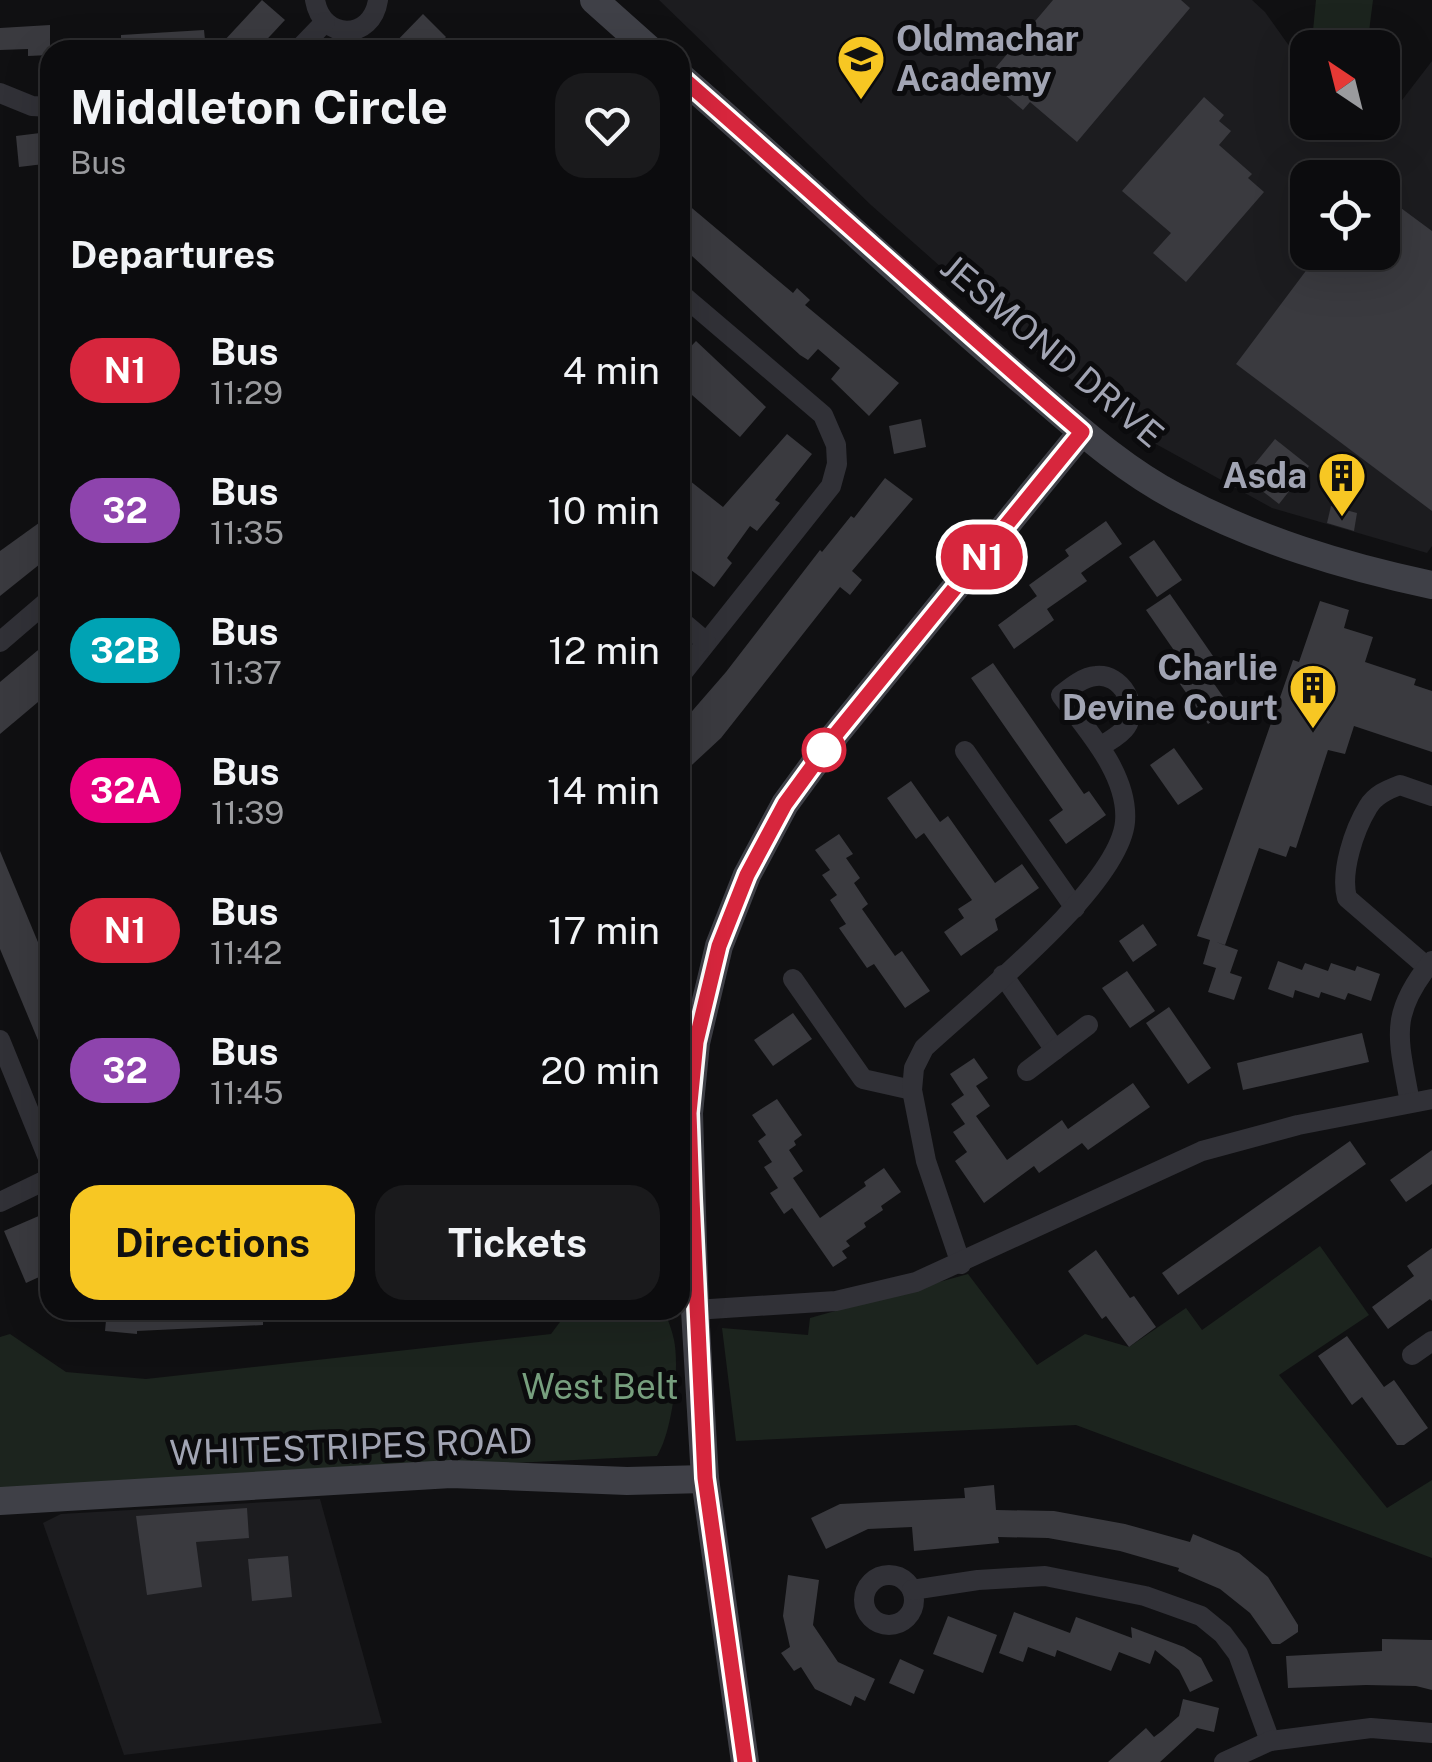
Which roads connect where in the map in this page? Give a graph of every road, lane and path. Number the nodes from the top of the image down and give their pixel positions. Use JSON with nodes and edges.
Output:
{"nodes":[{"id":1,"x":315,"y":0,"type":"edge"},
{"id":2,"x":378,"y":0,"type":"edge"},
{"id":3,"x":594,"y":0,"type":"edge"},
{"id":4,"x":324,"y":22,"type":"junction"},
{"id":5,"x":307,"y":40,"type":"edge"},
{"id":6,"x":634,"y":40,"type":"edge"},
{"id":7,"x":690,"y":85,"type":"edge"},
{"id":8,"x":0,"y":93,"type":"edge"},
{"id":9,"x":40,"y":106,"type":"edge"},
{"id":10,"x":690,"y":302,"type":"edge"},
{"id":11,"x":1082,"y":432,"type":"junction"},
{"id":12,"x":1432,"y":585,"type":"edge"},
{"id":13,"x":40,"y":608,"type":"edge"},
{"id":14,"x":690,"y":628,"type":"edge"},
{"id":15,"x":0,"y":642,"type":"edge"},
{"id":16,"x":706,"y":642,"type":"junction"},
{"id":17,"x":690,"y":663,"type":"edge"},
{"id":18,"x":1100,"y":747,"type":"dead end"},
{"id":19,"x":965,"y":751,"type":"dead end"},
{"id":20,"x":1432,"y":796,"type":"edge"},
{"id":21,"x":1075,"y":908,"type":"junction"},
{"id":22,"x":1430,"y":964,"type":"edge"},
{"id":23,"x":1002,"y":976,"type":"junction"},
{"id":24,"x":792,"y":978,"type":"dead end"},
{"id":25,"x":1088,"y":1025,"type":"dead end"},
{"id":26,"x":0,"y":1040,"type":"edge"},
{"id":27,"x":1055,"y":1050,"type":"junction"},
{"id":28,"x":1027,"y":1071,"type":"dead end"},
{"id":29,"x":690,"y":1081,"type":"edge"},
{"id":30,"x":912,"y":1090,"type":"junction"},
{"id":31,"x":1432,"y":1099,"type":"edge"},
{"id":32,"x":1410,"y":1104,"type":"junction"},
{"id":33,"x":40,"y":1138,"type":"edge"},
{"id":34,"x":40,"y":1183,"type":"edge"},
{"id":35,"x":0,"y":1202,"type":"edge"},
{"id":36,"x":690,"y":1212,"type":"edge"},
{"id":37,"x":961,"y":1264,"type":"junction"},
{"id":38,"x":695,"y":1310,"type":"junction"},
{"id":39,"x":1432,"y":1341,"type":"edge"},
{"id":40,"x":1412,"y":1355,"type":"dead end"},
{"id":41,"x":705,"y":1478,"type":"junction"},
{"id":42,"x":0,"y":1501,"type":"edge"},
{"id":43,"x":912,"y":1590,"type":"dead end"},
{"id":44,"x":1432,"y":1733,"type":"edge"},
{"id":45,"x":1270,"y":1741,"type":"junction"},
{"id":46,"x":745,"y":1762,"type":"edge"},
{"id":47,"x":1224,"y":1762,"type":"edge"}],
"edges":[{"from":1,"to":4,"type":"street"},
{"from":2,"to":4,"type":"street"},
{"from":3,"to":6,"type":"street"},
{"from":4,"to":5,"type":"street"},
{"from":7,"to":11,"type":"street","name":"JESMOND DRIVE"},
{"from":8,"to":9,"type":"street"},
{"from":10,"to":16,"type":"street"},
{"from":11,"to":12,"type":"street","name":"JESMOND DRIVE"},
{"from":11,"to":29,"type":"street"},
{"from":13,"to":15,"type":"street"},
{"from":14,"to":16,"type":"street"},
{"from":16,"to":17,"type":"street"},
{"from":18,"to":21,"type":"street"},
{"from":19,"to":21,"type":"street"},
{"from":20,"to":22,"type":"street"},
{"from":21,"to":23,"type":"street"},
{"from":22,"to":32,"type":"street"},
{"from":23,"to":27,"type":"street"},
{"from":23,"to":30,"type":"street"},
{"from":24,"to":30,"type":"street"},
{"from":25,"to":27,"type":"street"},
{"from":26,"to":33,"type":"street"},
{"from":27,"to":28,"type":"street"},
{"from":30,"to":37,"type":"street"},
{"from":31,"to":32,"type":"street"},
{"from":32,"to":37,"type":"street"},
{"from":34,"to":35,"type":"street"},
{"from":36,"to":38,"type":"street"},
{"from":37,"to":38,"type":"street"},
{"from":38,"to":41,"type":"street"},
{"from":39,"to":40,"type":"street"},
{"from":41,"to":42,"type":"street","name":"WHITESTRIPES ROAD"},
{"from":41,"to":46,"type":"street"},
{"from":43,"to":45,"type":"street"},
{"from":44,"to":45,"type":"street"},
{"from":45,"to":47,"type":"street"}]}
